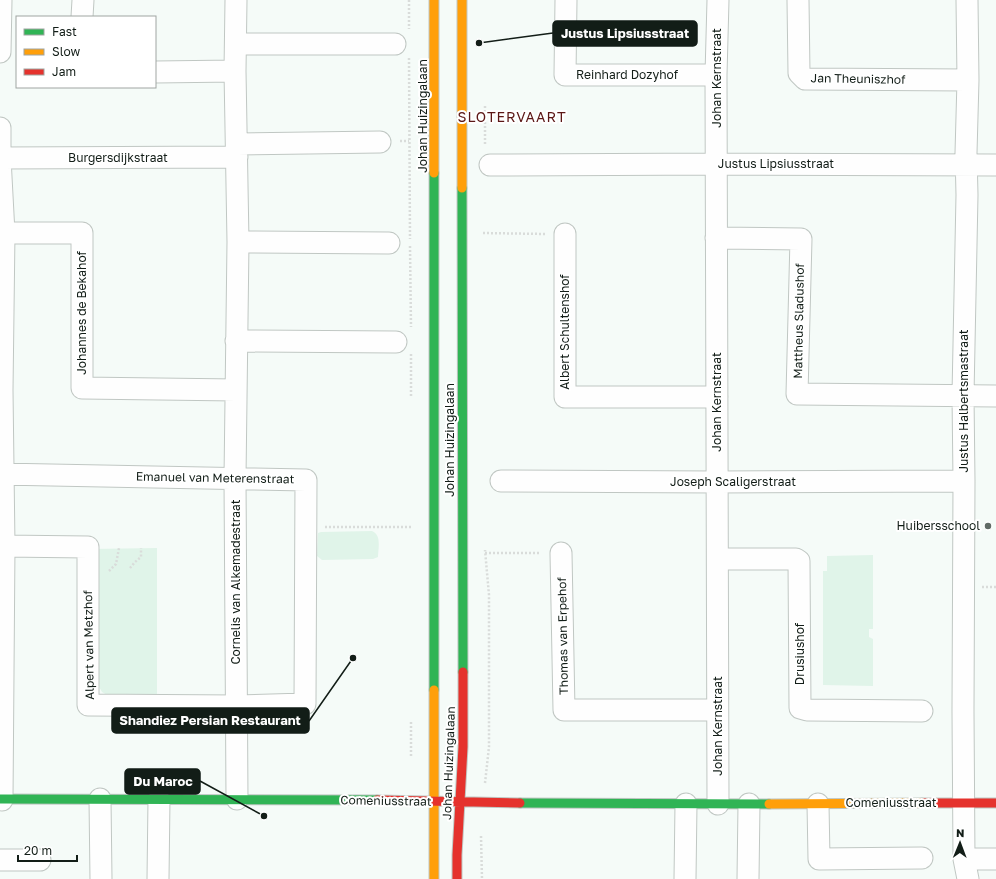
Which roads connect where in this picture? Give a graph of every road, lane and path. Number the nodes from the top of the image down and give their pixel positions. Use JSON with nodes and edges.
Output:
{"nodes":[{"id":1,"x":0,"y":0,"type":"edge"},
{"id":2,"x":82,"y":0,"type":"edge"},
{"id":3,"x":236,"y":0,"type":"edge"},
{"id":4,"x":409,"y":0,"type":"edge"},
{"id":5,"x":434,"y":0,"type":"edge"},
{"id":6,"x":462,"y":0,"type":"edge"},
{"id":7,"x":566,"y":0,"type":"edge"},
{"id":8,"x":718,"y":0,"type":"edge"},
{"id":9,"x":798,"y":0,"type":"edge"},
{"id":10,"x":967,"y":0,"type":"edge"},
{"id":11,"x":82,"y":16,"type":"edge"},
{"id":12,"x":405,"y":41,"type":"junction"},
{"id":13,"x":236,"y":44,"type":"junction"},
{"id":14,"x":0,"y":52,"type":"edge"},
{"id":15,"x":235,"y":71,"type":"junction"},
{"id":16,"x":156,"y":72,"type":"edge"},
{"id":17,"x":716,"y":75,"type":"junction"},
{"id":18,"x":968,"y":80,"type":"junction"},
{"id":19,"x":0,"y":128,"type":"edge"},
{"id":20,"x":380,"y":142,"type":"dead end"},
{"id":21,"x":236,"y":150,"type":"junction"},
{"id":22,"x":0,"y":158,"type":"edge"},
{"id":23,"x":717,"y":164,"type":"junction"},
{"id":24,"x":490,"y":165,"type":"dead end"},
{"id":25,"x":966,"y":165,"type":"junction"},
{"id":26,"x":996,"y":165,"type":"edge"},
{"id":27,"x":4,"y":233,"type":"junction"},
{"id":28,"x":482,"y":233,"type":"dead end"},
{"id":29,"x":565,"y":234,"type":"joint"},
{"id":30,"x":716,"y":238,"type":"junction"},
{"id":31,"x":238,"y":242,"type":"junction"},
{"id":32,"x":389,"y":243,"type":"dead end"},
{"id":33,"x":236,"y":341,"type":"junction"},
{"id":34,"x":406,"y":342,"type":"junction"},
{"id":35,"x":1,"y":390,"type":"edge"},
{"id":36,"x":236,"y":390,"type":"junction"},
{"id":37,"x":963,"y":395,"type":"junction"},
{"id":38,"x":996,"y":396,"type":"edge"},
{"id":39,"x":717,"y":397,"type":"junction"},
{"id":40,"x":411,"y":403,"type":"dead end"},
{"id":41,"x":1,"y":474,"type":"edge"},
{"id":42,"x":235,"y":478,"type":"junction"},
{"id":43,"x":501,"y":481,"type":"dead end"},
{"id":44,"x":964,"y":481,"type":"junction"},
{"id":45,"x":717,"y":482,"type":"junction"},
{"id":46,"x":306,"y":527,"type":"junction"},
{"id":47,"x":412,"y":534,"type":"dead end"},
{"id":48,"x":4,"y":546,"type":"junction"},
{"id":49,"x":141,"y":548,"type":"dead end"},
{"id":50,"x":486,"y":552,"type":"dead end"},
{"id":51,"x":561,"y":553,"type":"joint"},
{"id":52,"x":718,"y":559,"type":"junction"},
{"id":53,"x":130,"y":568,"type":"dead end"},
{"id":54,"x":1,"y":706,"type":"edge"},
{"id":55,"x":237,"y":706,"type":"junction"},
{"id":56,"x":717,"y":710,"type":"junction"},
{"id":57,"x":922,"y":711,"type":"dead end"},
{"id":58,"x":411,"y":715,"type":"dead end"},
{"id":59,"x":411,"y":762,"type":"dead end"},
{"id":60,"x":100,"y":799,"type":"junction"},
{"id":61,"x":159,"y":799,"type":"junction"},
{"id":62,"x":237,"y":799,"type":"junction"},
{"id":63,"x":1,"y":800,"type":"edge"},
{"id":64,"x":435,"y":801,"type":"junction"},
{"id":65,"x":460,"y":802,"type":"junction"},
{"id":66,"x":964,"y":803,"type":"junction"},
{"id":67,"x":996,"y":803,"type":"edge"},
{"id":68,"x":686,"y":804,"type":"junction"},
{"id":69,"x":718,"y":804,"type":"junction"},
{"id":70,"x":749,"y":804,"type":"junction"},
{"id":71,"x":818,"y":804,"type":"junction"},
{"id":72,"x":922,"y":858,"type":"dead end"},
{"id":73,"x":964,"y":859,"type":"junction"},
{"id":74,"x":996,"y":859,"type":"edge"},
{"id":75,"x":0,"y":860,"type":"edge"},
{"id":76,"x":40,"y":860,"type":"dead end"},
{"id":77,"x":101,"y":879,"type":"edge"},
{"id":78,"x":158,"y":879,"type":"edge"},
{"id":79,"x":434,"y":879,"type":"edge"},
{"id":80,"x":457,"y":879,"type":"edge"},
{"id":81,"x":685,"y":879,"type":"edge"},
{"id":82,"x":748,"y":879,"type":"edge"},
{"id":83,"x":968,"y":879,"type":"edge"}],
"edges":[{"from":1,"to":14,"type":"street"},
{"from":2,"to":11,"type":"street"},
{"from":3,"to":13,"type":"street","name":"Cornelis van Alkemadestraat"},
{"from":4,"to":12,"type":"path"},
{"from":5,"to":64,"type":"main road","name":"Johan Huizingalaan"},
{"from":6,"to":65,"type":"main road","name":"Johan Huizingalaan"},
{"from":7,"to":17,"type":"street","name":"Reinhard Dozyhof"},
{"from":8,"to":17,"type":"street","name":"Johan Kernstraat"},
{"from":9,"to":18,"type":"street","name":"Jan Theuniszhof"},
{"from":10,"to":18,"type":"street","name":"Justus Halbertsmastraat"},
{"from":12,"to":13,"type":"street"},
{"from":12,"to":34,"type":"path"},
{"from":13,"to":15,"type":"street","name":"Cornelis van Alkemadestraat"},
{"from":15,"to":16,"type":"street"},
{"from":15,"to":21,"type":"street","name":"Cornelis van Alkemadestraat"},
{"from":17,"to":23,"type":"street","name":"Johan Kernstraat"},
{"from":18,"to":25,"type":"street","name":"Justus Halbertsmastraat"},
{"from":19,"to":22,"type":"street"},
{"from":20,"to":21,"type":"street"},
{"from":21,"to":22,"type":"street","name":"Burgersdijkstraat"},
{"from":21,"to":31,"type":"street","name":"Cornelis van Alkemadestraat"},
{"from":22,"to":27,"type":"street"},
{"from":23,"to":24,"type":"street","name":"Justus Lipsiusstraat"},
{"from":23,"to":25,"type":"street","name":"Justus Lipsiusstraat"},
{"from":23,"to":30,"type":"street","name":"Johan Kernstraat"},
{"from":25,"to":26,"type":"street","name":"Justus Lipsiusstraat"},
{"from":25,"to":37,"type":"street","name":"Justus Halbertsmastraat"},
{"from":27,"to":35,"type":"street"},
{"from":27,"to":36,"type":"street","name":"Johannes de Bekahof"},
{"from":28,"to":29,"type":"path"},
{"from":29,"to":39,"type":"street","name":"Albert Schultenshof"},
{"from":30,"to":37,"type":"street","name":"Mattheus Sladushof"},
{"from":30,"to":39,"type":"street","name":"Johan Kernstraat"},
{"from":31,"to":32,"type":"street"},
{"from":31,"to":33,"type":"street","name":"Cornelis van Alkemadestraat"},
{"from":33,"to":34,"type":"street"},
{"from":33,"to":36,"type":"street","name":"Cornelis van Alkemadestraat"},
{"from":34,"to":40,"type":"path"},
{"from":35,"to":41,"type":"street"},
{"from":36,"to":42,"type":"street","name":"Cornelis van Alkemadestraat"},
{"from":37,"to":38,"type":"street"},
{"from":37,"to":44,"type":"street","name":"Justus Halbertsmastraat"},
{"from":39,"to":45,"type":"street","name":"Johan Kernstraat"},
{"from":41,"to":42,"type":"street","name":"Emanuel van Meterenstraat"},
{"from":41,"to":48,"type":"street"},
{"from":42,"to":46,"type":"street","name":"Emanuel van Meterenstraat"},
{"from":42,"to":55,"type":"street","name":"Cornelis van Alkemadestraat"},
{"from":43,"to":45,"type":"street","name":"Joseph Scaligerstraat"},
{"from":44,"to":45,"type":"street","name":"Joseph Scaligerstraat"},
{"from":44,"to":66,"type":"street","name":"Justus Halbertsmastraat"},
{"from":45,"to":52,"type":"street","name":"Johan Kernstraat"},
{"from":46,"to":47,"type":"path"},
{"from":46,"to":55,"type":"street","name":"Emanuel van Meterenstraat"},
{"from":48,"to":54,"type":"street"},
{"from":48,"to":55,"type":"street","name":"Alpert van Metzhof"},
{"from":49,"to":53,"type":"path"},
{"from":50,"to":51,"type":"path"},
{"from":51,"to":56,"type":"street","name":"Thomas van Erpehof"},
{"from":52,"to":56,"type":"street","name":"Johan Kernstraat"},
{"from":52,"to":57,"type":"street","name":"Drusiushof"},
{"from":54,"to":63,"type":"street"},
{"from":55,"to":62,"type":"street","name":"Cornelis van Alkemadestraat"},
{"from":56,"to":69,"type":"street","name":"Johan Kernstraat"},
{"from":58,"to":59,"type":"path"},
{"from":60,"to":61,"type":"main road","name":"Comeniusstraat"},
{"from":60,"to":63,"type":"main road","name":"Comeniusstraat"},
{"from":60,"to":77,"type":"street"},
{"from":61,"to":62,"type":"main road","name":"Comeniusstraat"},
{"from":61,"to":78,"type":"street"},
{"from":62,"to":64,"type":"main road","name":"Comeniusstraat"},
{"from":64,"to":65,"type":"main road","name":"Comeniusstraat"},
{"from":64,"to":79,"type":"main road","name":"Johan Huizingalaan"},
{"from":65,"to":68,"type":"main road","name":"Comeniusstraat"},
{"from":65,"to":80,"type":"main road","name":"Johan Huizingalaan"},
{"from":66,"to":67,"type":"main road","name":"Comeniusstraat"},
{"from":66,"to":71,"type":"main road","name":"Comeniusstraat"},
{"from":66,"to":73,"type":"street"},
{"from":68,"to":69,"type":"main road","name":"Comeniusstraat"},
{"from":68,"to":81,"type":"street"},
{"from":69,"to":70,"type":"main road","name":"Comeniusstraat"},
{"from":70,"to":71,"type":"main road","name":"Comeniusstraat"},
{"from":70,"to":82,"type":"street"},
{"from":71,"to":72,"type":"street"},
{"from":73,"to":74,"type":"street"},
{"from":73,"to":83,"type":"street"},
{"from":75,"to":76,"type":"street"}]}
